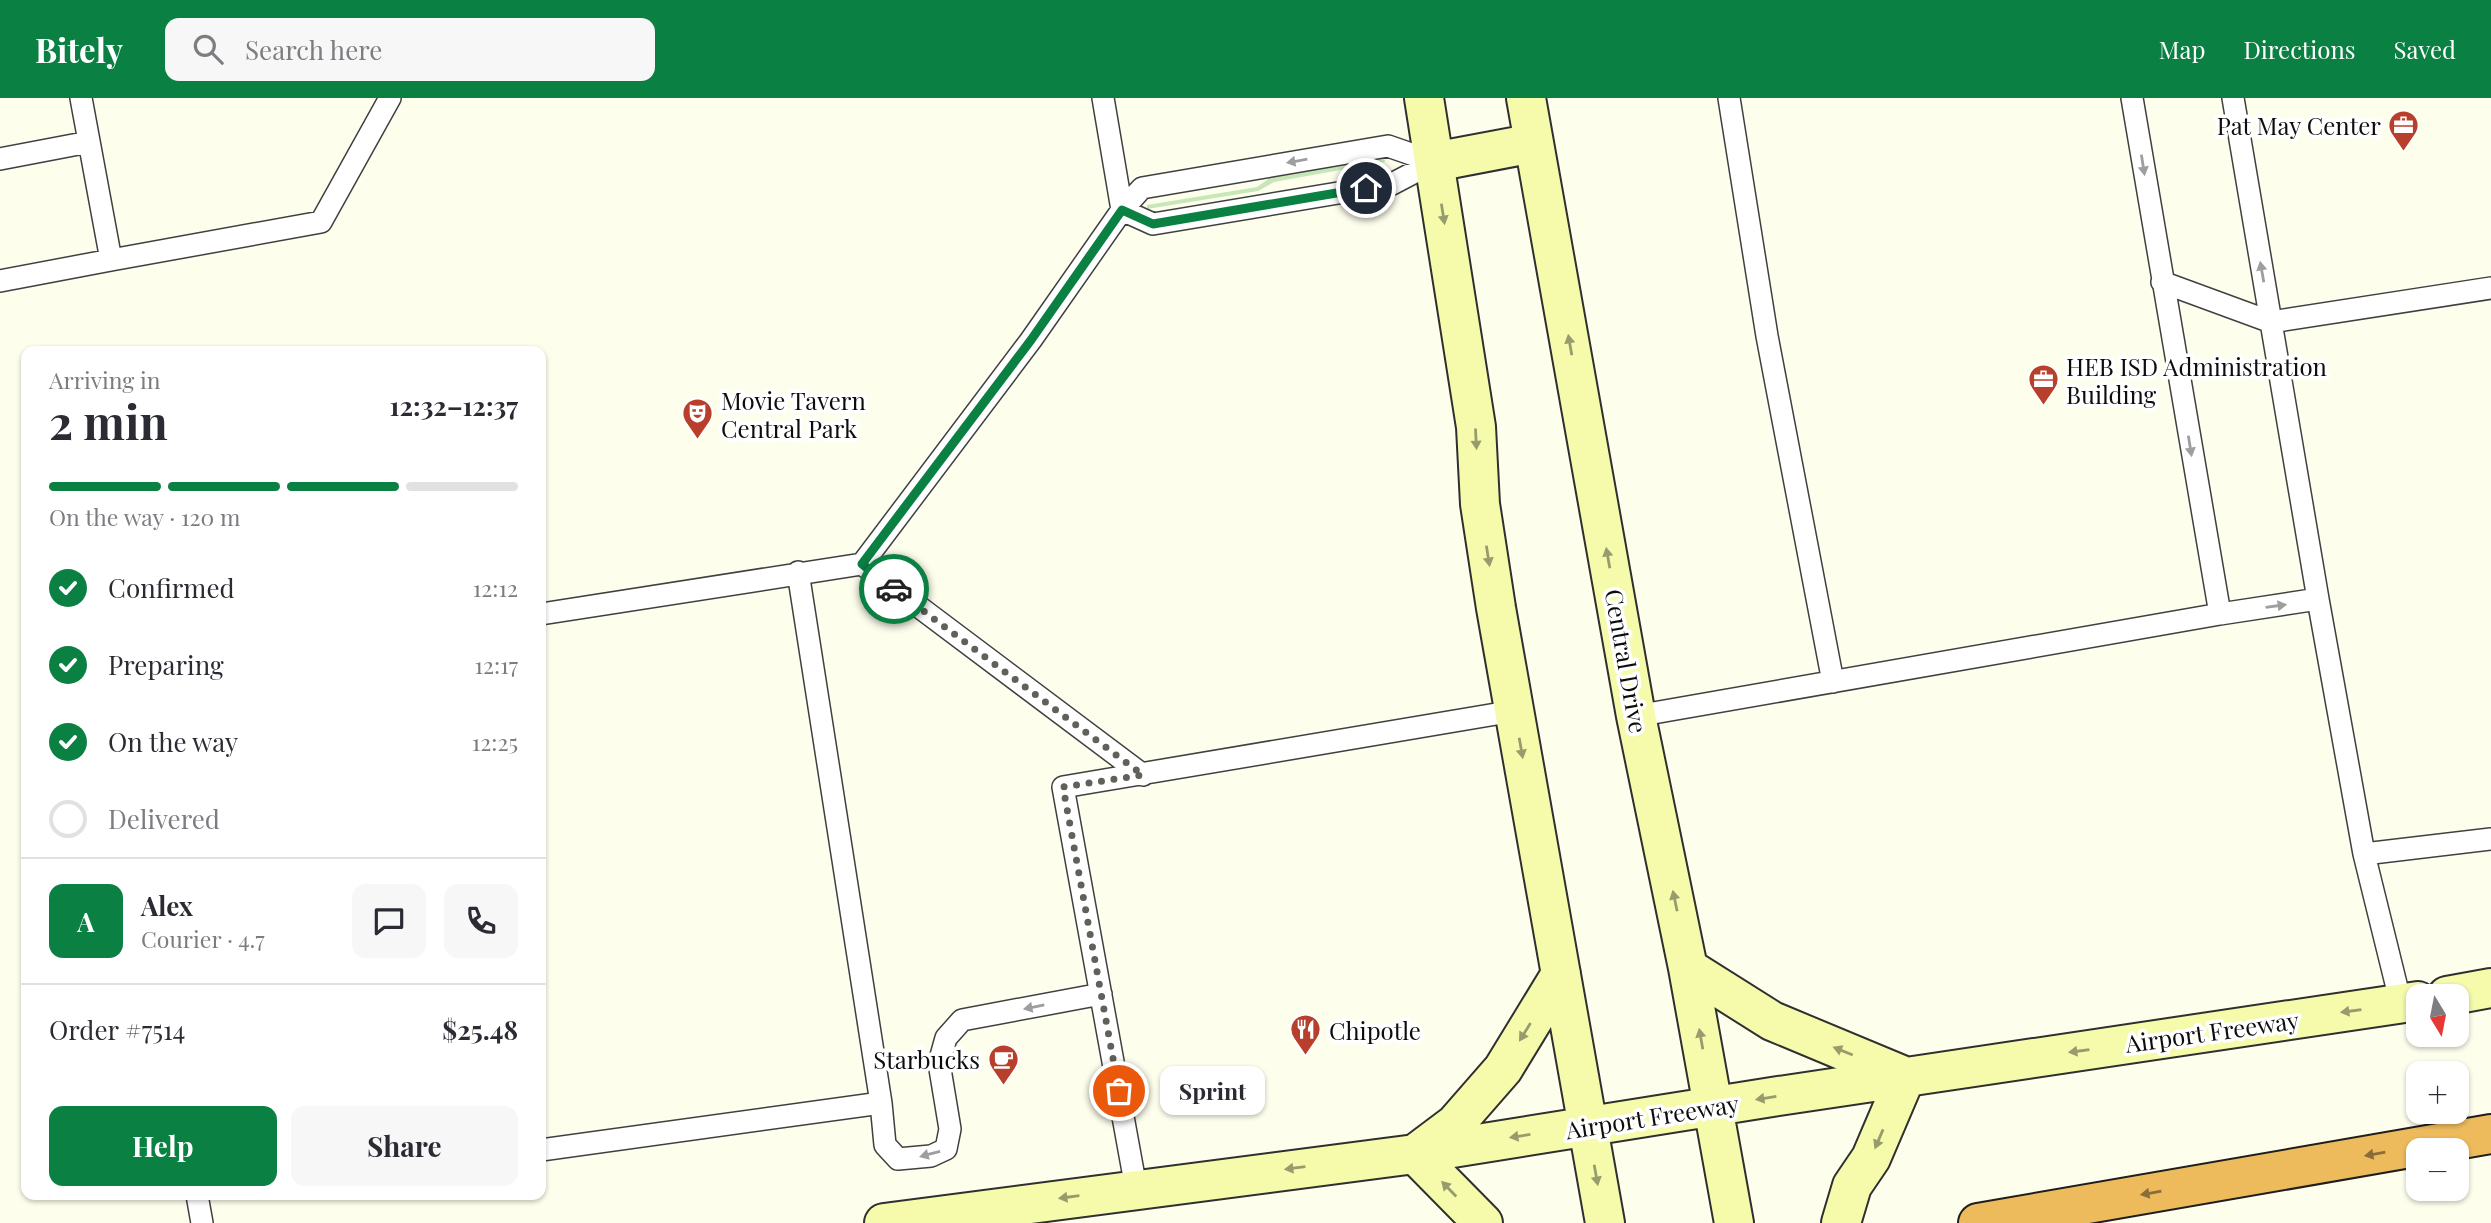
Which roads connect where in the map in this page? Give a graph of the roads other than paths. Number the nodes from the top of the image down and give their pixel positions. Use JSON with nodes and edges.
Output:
{"nodes":[{"id":1,"x":81,"y":98,"type":"edge"},
{"id":2,"x":390,"y":98,"type":"edge"},
{"id":3,"x":1103,"y":98,"type":"edge"},
{"id":4,"x":1424,"y":98,"type":"edge"},
{"id":5,"x":1526,"y":98,"type":"edge"},
{"id":6,"x":1729,"y":98,"type":"edge"},
{"id":7,"x":2132,"y":98,"type":"edge"},
{"id":8,"x":2233,"y":98,"type":"edge"},
{"id":9,"x":89,"y":142,"type":"junction"},
{"id":10,"x":1534,"y":143,"type":"junction"},
{"id":11,"x":0,"y":159,"type":"edge"},
{"id":12,"x":1434,"y":162,"type":"junction"},
{"id":13,"x":1122,"y":210,"type":"junction"},
{"id":14,"x":111,"y":260,"type":"junction"},
{"id":15,"x":0,"y":281,"type":"edge"},
{"id":16,"x":2162,"y":282,"type":"junction"},
{"id":17,"x":2491,"y":288,"type":"edge"},
{"id":18,"x":2271,"y":322,"type":"junction"},
{"id":19,"x":862,"y":564,"type":"junction"},
{"id":20,"x":798,"y":572,"type":"junction"},
{"id":21,"x":2318,"y":599,"type":"junction"},
{"id":22,"x":546,"y":613,"type":"edge"},
{"id":23,"x":2220,"y":614,"type":"junction"},
{"id":24,"x":1833,"y":681,"type":"junction"},
{"id":25,"x":1514,"y":711,"type":"junction"},
{"id":26,"x":1636,"y":716,"type":"junction"},
{"id":27,"x":1143,"y":775,"type":"junction"},
{"id":28,"x":2491,"y":839,"type":"edge"},
{"id":29,"x":2364,"y":854,"type":"junction"},
{"id":30,"x":1688,"y":968,"type":"junction"},
{"id":31,"x":1561,"y":974,"type":"junction"},
{"id":32,"x":2491,"y":988,"type":"edge"},
{"id":33,"x":2406,"y":989,"type":"edge"},
{"id":34,"x":2469,"y":992,"type":"edge"},
{"id":35,"x":1101,"y":994,"type":"junction"},
{"id":36,"x":2406,"y":1003,"type":"edge"},
{"id":37,"x":1906,"y":1076,"type":"junction"},
{"id":38,"x":881,"y":1103,"type":"junction"},
{"id":39,"x":1714,"y":1106,"type":"junction"},
{"id":40,"x":1588,"y":1127,"type":"junction"},
{"id":41,"x":2491,"y":1134,"type":"edge"},
{"id":42,"x":546,"y":1149,"type":"edge"},
{"id":43,"x":1415,"y":1154,"type":"junction"},
{"id":44,"x":1136,"y":1188,"type":"junction"},
{"id":45,"x":202,"y":1200,"type":"edge"},
{"id":46,"x":202,"y":1223,"type":"edge"},
{"id":47,"x":884,"y":1223,"type":"edge"},
{"id":48,"x":1483,"y":1223,"type":"edge"},
{"id":49,"x":1605,"y":1223,"type":"edge"},
{"id":50,"x":1734,"y":1223,"type":"edge"},
{"id":51,"x":1840,"y":1223,"type":"edge"},
{"id":52,"x":1978,"y":1223,"type":"edge"}],
"edges":[{"from":1,"to":9,"type":"lane"},
{"from":2,"to":14,"type":"lane"},
{"from":3,"to":13,"type":"lane"},
{"from":4,"to":12,"type":"main road"},
{"from":5,"to":10,"type":"main road","name":"Central Drive"},
{"from":6,"to":24,"type":"lane"},
{"from":7,"to":16,"type":"lane","one_way":true},
{"from":18,"to":8,"type":"lane","one_way":true},
{"from":9,"to":11,"type":"lane"},
{"from":9,"to":14,"type":"lane"},
{"from":10,"to":12,"type":"main road"},
{"from":26,"to":10,"type":"main road","name":"Central Drive","one_way":true},
{"from":12,"to":13,"type":"lane"},
{"from":12,"to":13,"type":"lane","one_way":true},
{"from":12,"to":25,"type":"main road","one_way":true},
{"from":13,"to":19,"type":"lane"},
{"from":14,"to":15,"type":"lane"},
{"from":16,"to":18,"type":"lane"},
{"from":16,"to":23,"type":"lane","one_way":true},
{"from":17,"to":18,"type":"lane"},
{"from":18,"to":21,"type":"lane"},
{"from":19,"to":20,"type":"lane"},
{"from":19,"to":27,"type":"lane"},
{"from":20,"to":22,"type":"lane"},
{"from":20,"to":38,"type":"lane"},
{"from":23,"to":21,"type":"lane","one_way":true},
{"from":21,"to":29,"type":"lane"},
{"from":23,"to":24,"type":"lane"},
{"from":24,"to":26,"type":"lane"},
{"from":25,"to":27,"type":"lane"},
{"from":25,"to":31,"type":"main road","one_way":true},
{"from":30,"to":26,"type":"main road","name":"Central Drive","one_way":true},
{"from":27,"to":35,"type":"lane"},
{"from":28,"to":29,"type":"lane"},
{"from":29,"to":33,"type":"lane"},
{"from":37,"to":30,"type":"main road","one_way":true},
{"from":39,"to":30,"type":"main road","name":"Central Drive","one_way":true},
{"from":31,"to":40,"type":"main road"},
{"from":31,"to":43,"type":"main road","one_way":true},
{"from":32,"to":34,"type":"main road"},
{"from":35,"to":38,"type":"lane","one_way":true},
{"from":35,"to":44,"type":"lane"},
{"from":36,"to":37,"type":"main road","name":"Airport Freeway","one_way":true},
{"from":37,"to":39,"type":"main road","name":"Airport Freeway","one_way":true},
{"from":37,"to":51,"type":"main road","one_way":true},
{"from":38,"to":42,"type":"lane"},
{"from":39,"to":40,"type":"main road","name":"Airport Freeway"},
{"from":39,"to":50,"type":"main road","name":"Central Drive"},
{"from":40,"to":43,"type":"main road","name":"Airport Freeway","one_way":true},
{"from":40,"to":49,"type":"main road","one_way":true},
{"from":41,"to":52,"type":"highway","one_way":true},
{"from":43,"to":44,"type":"main road","name":"Airport Freeway","one_way":true},
{"from":48,"to":43,"type":"main road","one_way":true},
{"from":44,"to":47,"type":"main road","name":"Airport Freeway","one_way":true},
{"from":45,"to":46,"type":"lane"}]}
